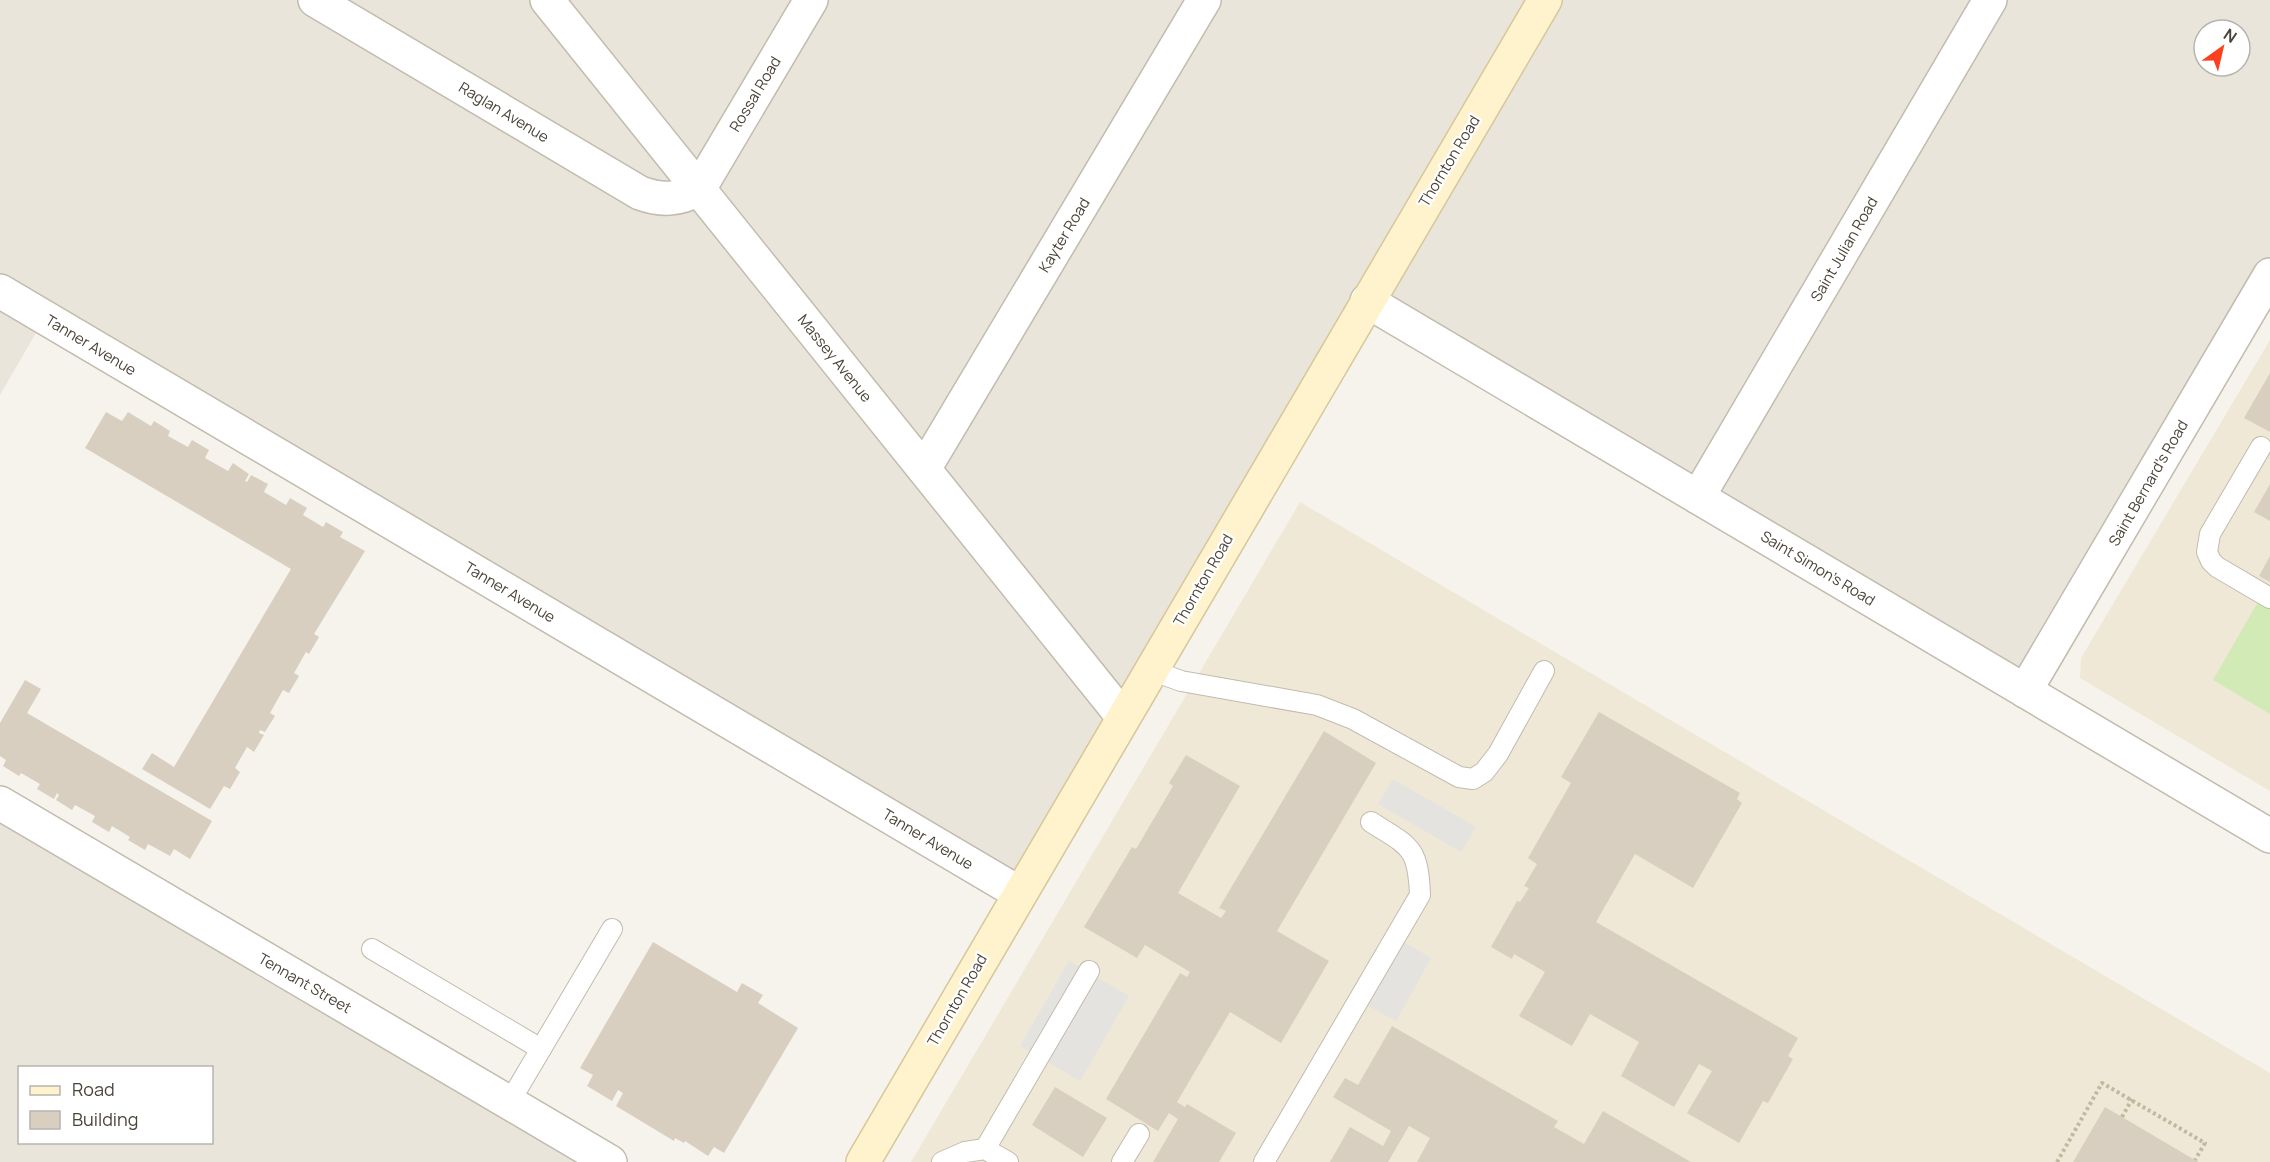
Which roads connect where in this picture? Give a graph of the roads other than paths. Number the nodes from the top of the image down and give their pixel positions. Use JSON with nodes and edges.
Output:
{"nodes":[{"id":1,"x":315,"y":0,"type":"edge"},
{"id":2,"x":547,"y":0,"type":"edge"},
{"id":3,"x":811,"y":0,"type":"edge"},
{"id":4,"x":1204,"y":0,"type":"edge"},
{"id":5,"x":1545,"y":0,"type":"edge"},
{"id":6,"x":1990,"y":0,"type":"edge"},
{"id":7,"x":699,"y":189,"type":"junction"},
{"id":8,"x":2270,"y":275,"type":"edge"},
{"id":9,"x":0,"y":291,"type":"edge"},
{"id":10,"x":1367,"y":301,"type":"junction"},
{"id":11,"x":2261,"y":447,"type":"dead end"},
{"id":12,"x":924,"y":470,"type":"junction"},
{"id":13,"x":1698,"y":497,"type":"junction"},
{"id":14,"x":2270,"y":598,"type":"edge"},
{"id":15,"x":1151,"y":670,"type":"junction"},
{"id":16,"x":1544,"y":671,"type":"dead end"},
{"id":17,"x":2025,"y":691,"type":"junction"},
{"id":18,"x":1123,"y":717,"type":"junction"},
{"id":19,"x":0,"y":803,"type":"edge"},
{"id":20,"x":1371,"y":822,"type":"dead end"},
{"id":21,"x":2270,"y":836,"type":"edge"},
{"id":22,"x":1019,"y":893,"type":"junction"},
{"id":23,"x":612,"y":929,"type":"dead end"},
{"id":24,"x":372,"y":949,"type":"dead end"},
{"id":25,"x":1089,"y":971,"type":"dead end"},
{"id":26,"x":541,"y":1049,"type":"junction"},
{"id":27,"x":509,"y":1103,"type":"junction"},
{"id":28,"x":1139,"y":1134,"type":"dead end"},
{"id":29,"x":985,"y":1149,"type":"junction"},
{"id":30,"x":610,"y":1162,"type":"edge"},
{"id":31,"x":863,"y":1162,"type":"edge"},
{"id":32,"x":942,"y":1162,"type":"edge"},
{"id":33,"x":1008,"y":1162,"type":"edge"},
{"id":34,"x":1122,"y":1162,"type":"edge"},
{"id":35,"x":1264,"y":1162,"type":"edge"}],
"edges":[{"from":1,"to":7,"type":"street","name":"Raglan Avenue"},
{"from":2,"to":7,"type":"street","name":"Massey Avenue"},
{"from":3,"to":7,"type":"street","name":"Rossal Road"},
{"from":4,"to":12,"type":"street","name":"Kayter Road"},
{"from":5,"to":10,"type":"street","name":"Thornton Road"},
{"from":6,"to":13,"type":"street","name":"Saint Julian Road"},
{"from":7,"to":12,"type":"street","name":"Massey Avenue"},
{"from":8,"to":17,"type":"street","name":"Saint Bernard's Road"},
{"from":9,"to":22,"type":"street","name":"Tanner Avenue"},
{"from":10,"to":13,"type":"street","name":"Saint Simon's Road"},
{"from":10,"to":15,"type":"street","name":"Thornton Road"},
{"from":11,"to":14,"type":"lane"},
{"from":12,"to":18,"type":"street","name":"Massey Avenue"},
{"from":13,"to":17,"type":"street","name":"Saint Simon's Road"},
{"from":15,"to":16,"type":"lane"},
{"from":15,"to":18,"type":"street","name":"Thornton Road"},
{"from":17,"to":21,"type":"street","name":"Saint Simon's Road"},
{"from":18,"to":22,"type":"street","name":"Thornton Road"},
{"from":19,"to":27,"type":"street","name":"Tennant Street"},
{"from":20,"to":35,"type":"lane"},
{"from":22,"to":31,"type":"street","name":"Thornton Road"},
{"from":23,"to":26,"type":"lane"},
{"from":24,"to":26,"type":"lane"},
{"from":25,"to":29,"type":"lane"},
{"from":26,"to":27,"type":"lane"},
{"from":27,"to":30,"type":"street","name":"Tennant Street"},
{"from":28,"to":34,"type":"lane"},
{"from":29,"to":32,"type":"lane"},
{"from":29,"to":33,"type":"lane"}]}
